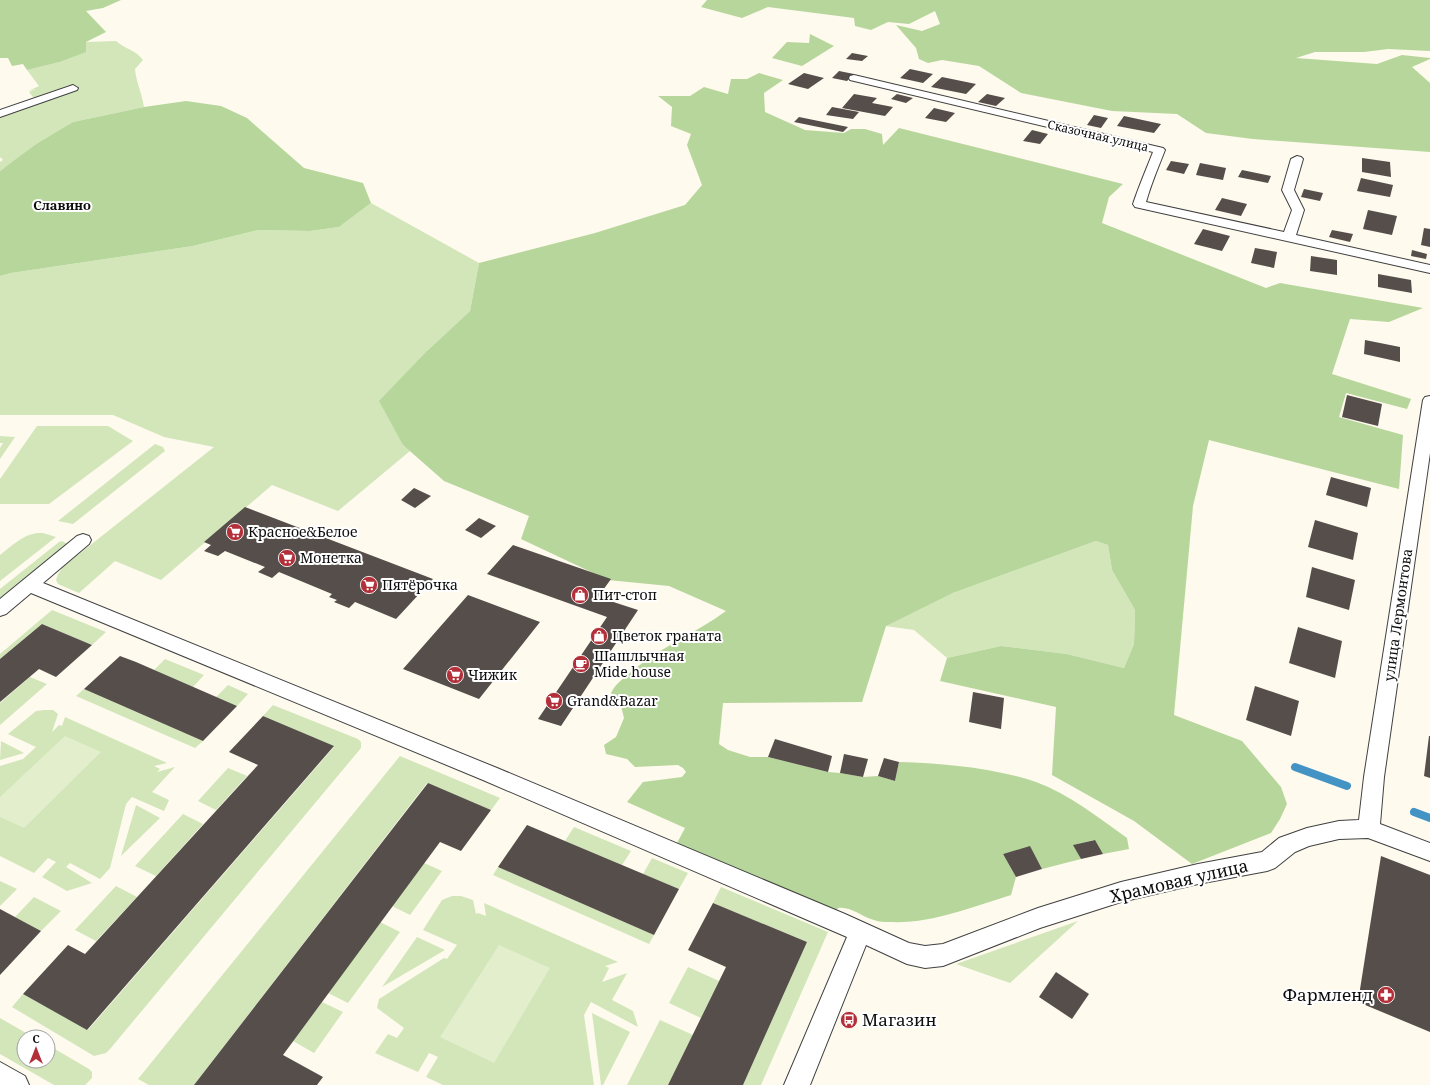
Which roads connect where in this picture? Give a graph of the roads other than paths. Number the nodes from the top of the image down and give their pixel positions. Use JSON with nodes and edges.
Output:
{"nodes":[{"id":1,"x":854,"y":78,"type":"dead end"},
{"id":2,"x":73,"y":88,"type":"dead end"},
{"id":3,"x":0,"y":114,"type":"edge"},
{"id":4,"x":1297,"y":159,"type":"dead end"},
{"id":5,"x":1289,"y":237,"type":"junction"},
{"id":6,"x":1430,"y":270,"type":"edge"},
{"id":7,"x":1430,"y":400,"type":"edge"},
{"id":8,"x":83,"y":540,"type":"dead end"},
{"id":9,"x":30,"y":585,"type":"junction"},
{"id":10,"x":0,"y":609,"type":"edge"},
{"id":11,"x":1368,"y":829,"type":"junction"},
{"id":12,"x":1430,"y":852,"type":"edge"},
{"id":13,"x":860,"y":932,"type":"junction"},
{"id":14,"x":0,"y":1075,"type":"edge"},
{"id":15,"x":16,"y":1085,"type":"edge"},
{"id":16,"x":797,"y":1085,"type":"edge"}],
"edges":[{"from":1,"to":5,"type":"street","name":"Сказочная улица"},
{"from":2,"to":3,"type":"street"},
{"from":4,"to":5,"type":"street"},
{"from":5,"to":6,"type":"street","name":"Сказочная улица"},
{"from":7,"to":11,"type":"street","name":"улица Лермонтова"},
{"from":8,"to":9,"type":"street"},
{"from":9,"to":10,"type":"street"},
{"from":9,"to":13,"type":"street"},
{"from":11,"to":12,"type":"street","name":"Храмовая улица"},
{"from":11,"to":13,"type":"street","name":"Храмовая улица"},
{"from":13,"to":16,"type":"street"},
{"from":14,"to":15,"type":"street"}]}
